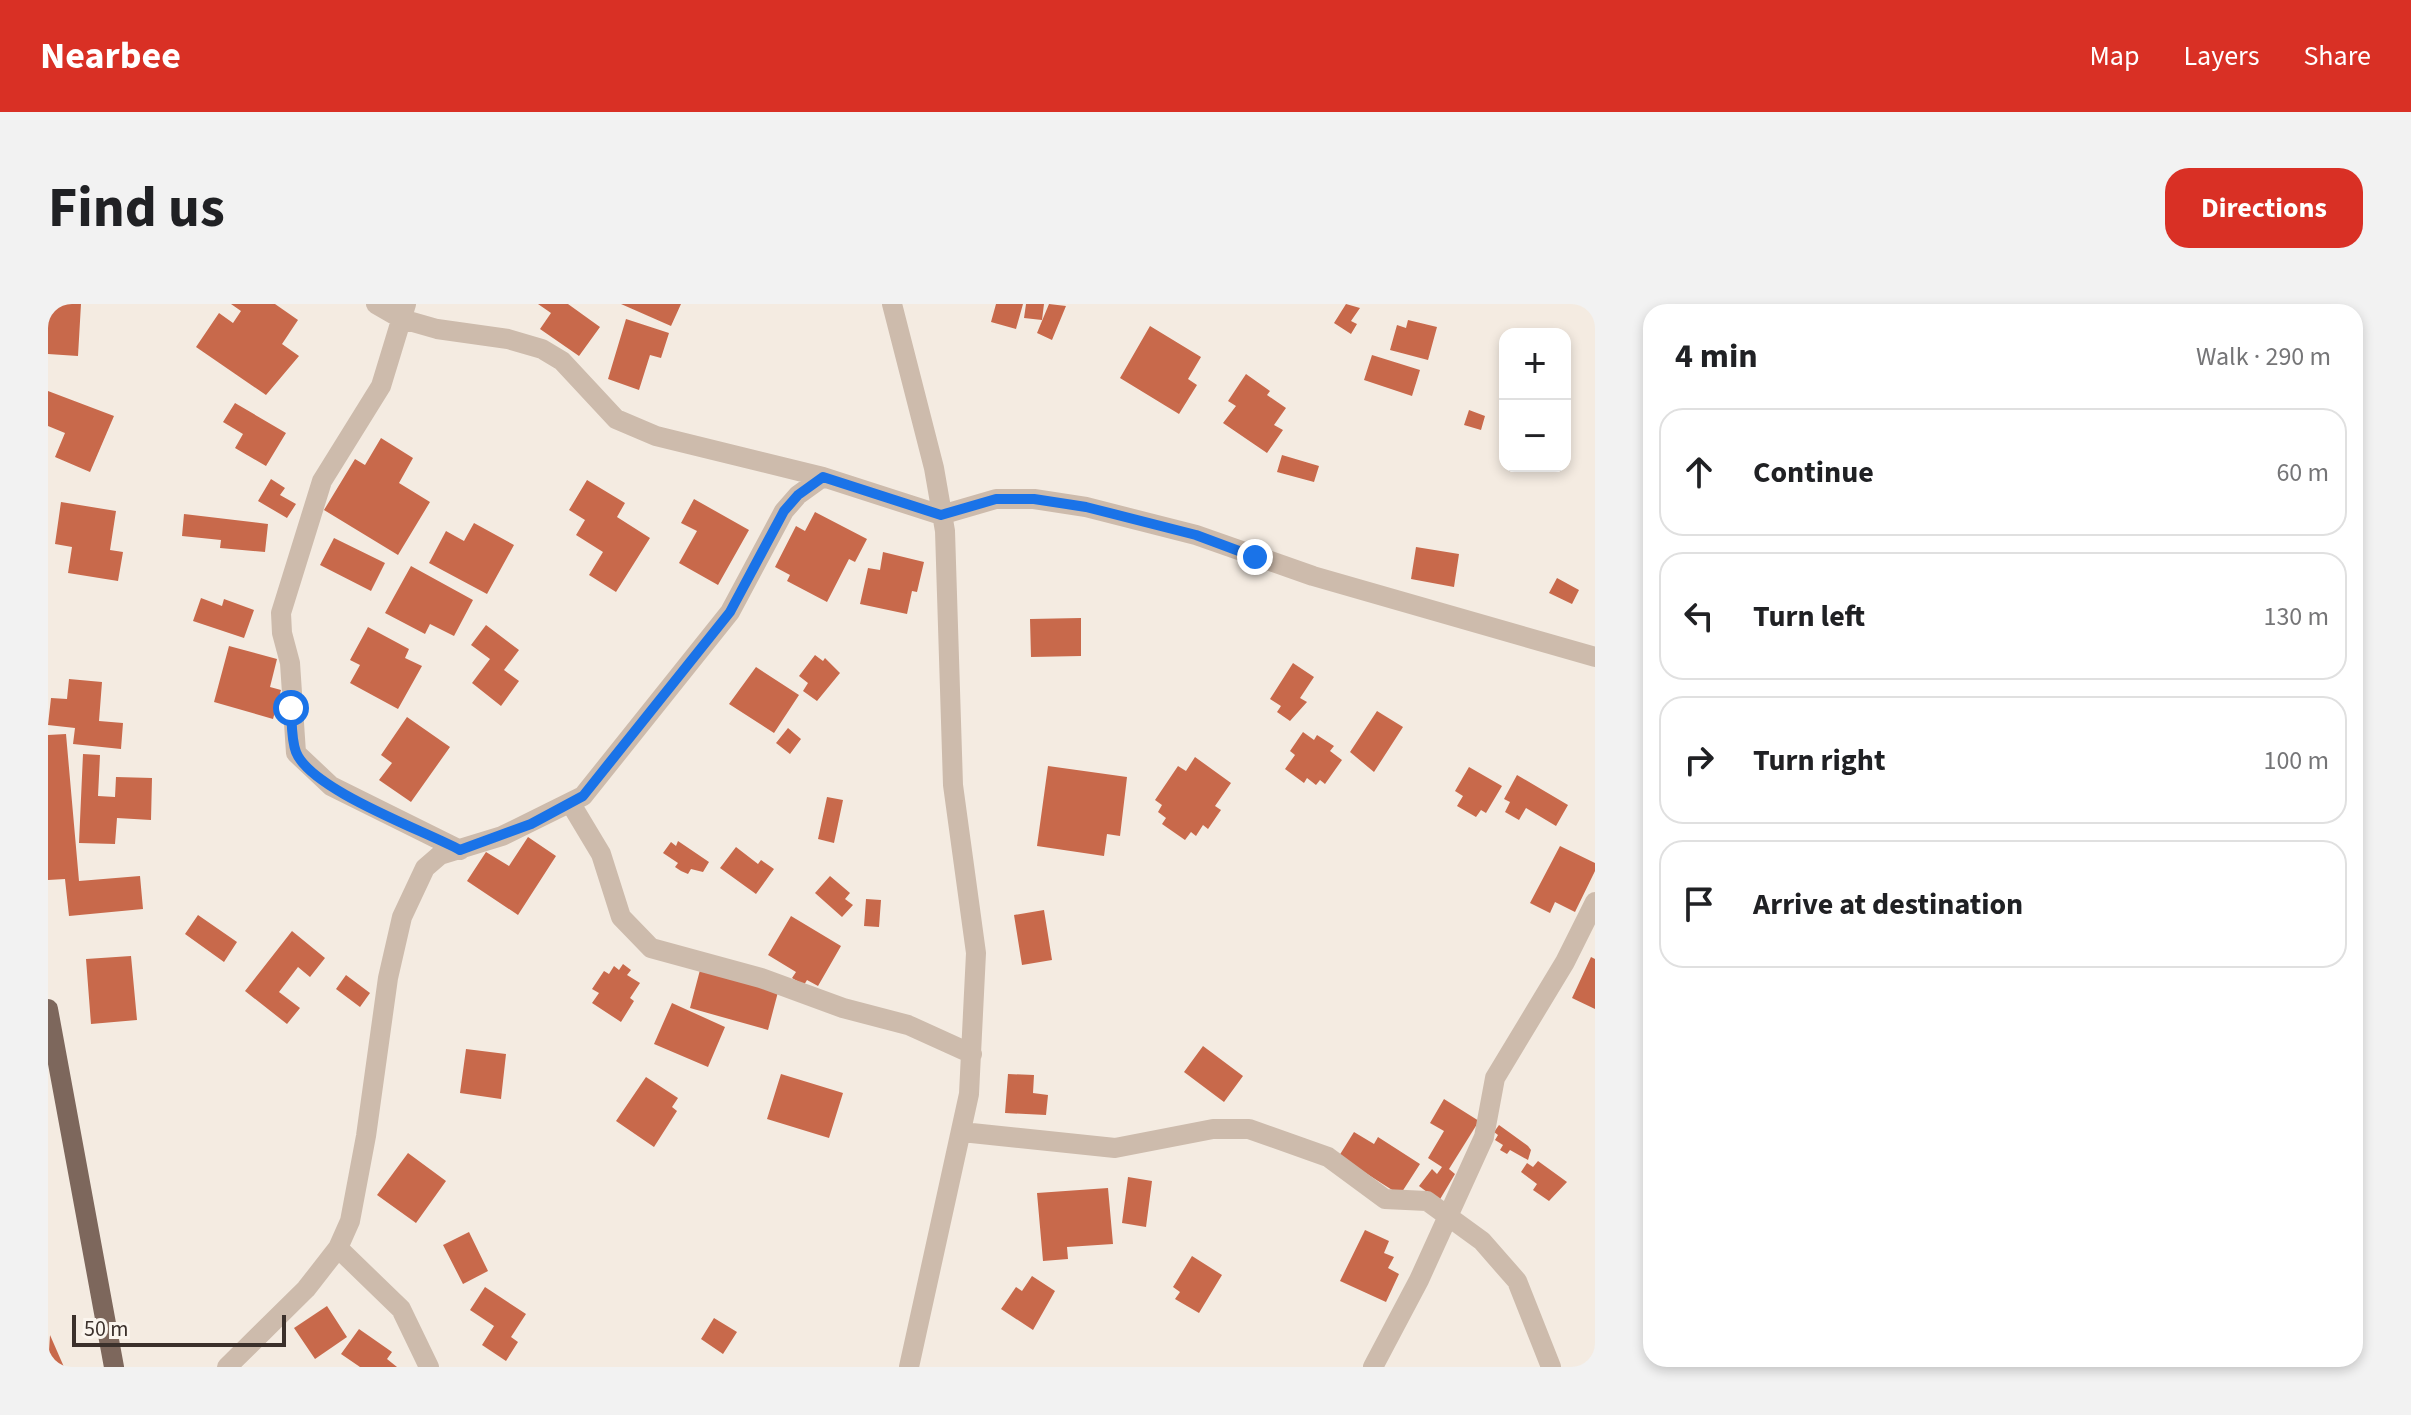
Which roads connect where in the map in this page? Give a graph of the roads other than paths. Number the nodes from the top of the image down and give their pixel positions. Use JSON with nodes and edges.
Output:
{"nodes":[{"id":1,"x":376,"y":304,"type":"edge"},
{"id":2,"x":892,"y":304,"type":"edge"},
{"id":3,"x":404,"y":312,"type":"edge"},
{"id":4,"x":823,"y":477,"type":"junction"},
{"id":5,"x":941,"y":515,"type":"junction"},
{"id":6,"x":1595,"y":657,"type":"edge"},
{"id":7,"x":571,"y":804,"type":"junction"},
{"id":8,"x":460,"y":850,"type":"junction"},
{"id":9,"x":1595,"y":902,"type":"edge"},
{"id":10,"x":49,"y":1016,"type":"edge"},
{"id":11,"x":972,"y":1054,"type":"junction"},
{"id":12,"x":962,"y":1132,"type":"junction"},
{"id":13,"x":1447,"y":1219,"type":"junction"},
{"id":14,"x":338,"y":1248,"type":"junction"},
{"id":15,"x":114,"y":1367,"type":"edge"},
{"id":16,"x":227,"y":1367,"type":"edge"},
{"id":17,"x":429,"y":1367,"type":"edge"},
{"id":18,"x":909,"y":1367,"type":"edge"},
{"id":19,"x":1373,"y":1367,"type":"edge"},
{"id":20,"x":1551,"y":1367,"type":"edge"}],
"edges":[{"from":1,"to":3,"type":"street"},
{"from":2,"to":5,"type":"street"},
{"from":3,"to":4,"type":"street"},
{"from":3,"to":8,"type":"street"},
{"from":4,"to":5,"type":"street"},
{"from":4,"to":7,"type":"street"},
{"from":5,"to":6,"type":"street"},
{"from":5,"to":11,"type":"street"},
{"from":7,"to":8,"type":"street"},
{"from":7,"to":11,"type":"street"},
{"from":8,"to":14,"type":"street"},
{"from":9,"to":13,"type":"street"},
{"from":10,"to":15,"type":"main road"},
{"from":11,"to":12,"type":"street"},
{"from":12,"to":13,"type":"street"},
{"from":12,"to":18,"type":"street"},
{"from":13,"to":19,"type":"street"},
{"from":13,"to":20,"type":"street"},
{"from":14,"to":16,"type":"street"},
{"from":14,"to":17,"type":"street"}]}
